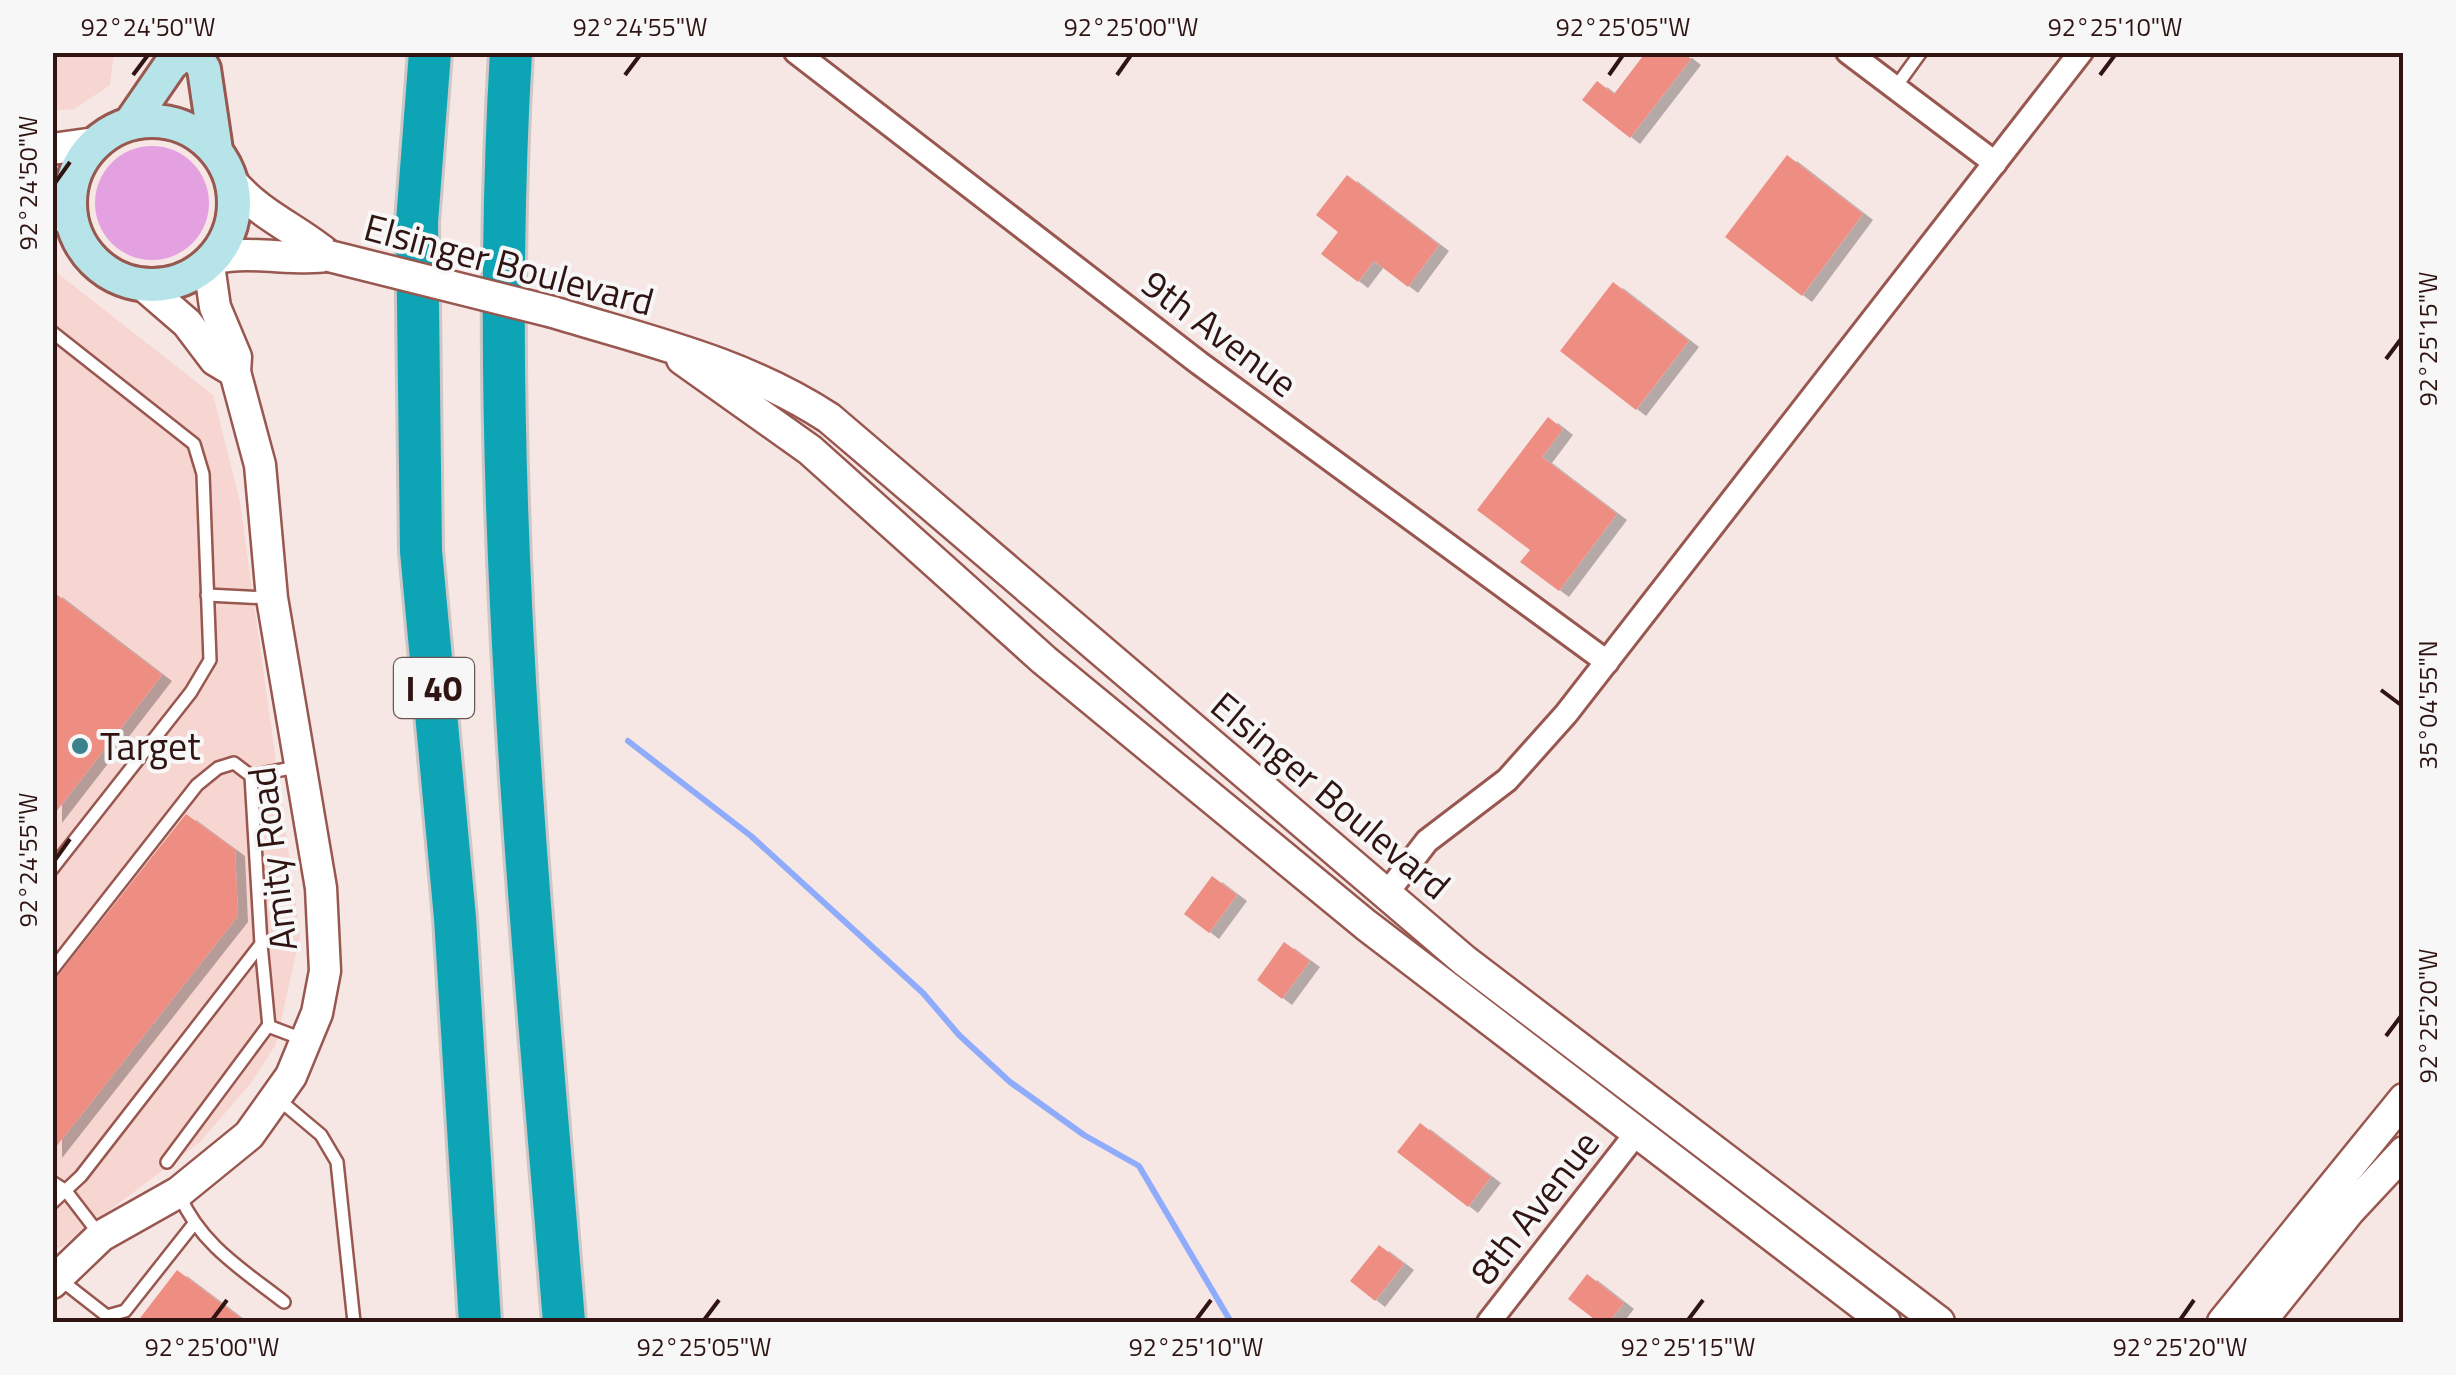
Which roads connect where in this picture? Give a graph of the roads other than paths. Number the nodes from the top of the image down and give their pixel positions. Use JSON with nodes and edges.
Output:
{"nodes":[{"id":1,"x":185,"y":52,"type":"edge"},
{"id":2,"x":194,"y":52,"type":"edge"},
{"id":3,"x":430,"y":52,"type":"edge"},
{"id":4,"x":511,"y":52,"type":"edge"},
{"id":5,"x":796,"y":52,"type":"edge"},
{"id":6,"x":1848,"y":52,"type":"edge"},
{"id":7,"x":1921,"y":52,"type":"edge"},
{"id":8,"x":2082,"y":52,"type":"edge"},
{"id":9,"x":1896,"y":88,"type":"junction"},
{"id":10,"x":131,"y":122,"type":"junction"},
{"id":11,"x":95,"y":143,"type":"junction"},
{"id":12,"x":52,"y":150,"type":"edge"},
{"id":13,"x":216,"y":150,"type":"junction"},
{"id":14,"x":1995,"y":163,"type":"junction"},
{"id":15,"x":232,"y":180,"type":"junction"},
{"id":16,"x":62,"y":215,"type":"edge"},
{"id":17,"x":329,"y":256,"type":"junction"},
{"id":18,"x":212,"y":262,"type":"junction"},
{"id":19,"x":143,"y":285,"type":"junction"},
{"id":20,"x":52,"y":332,"type":"edge"},
{"id":21,"x":667,"y":350,"type":"junction"},
{"id":22,"x":235,"y":372,"type":"junction"},
{"id":23,"x":207,"y":595,"type":"junction"},
{"id":24,"x":272,"y":598,"type":"junction"},
{"id":25,"x":1044,"y":660,"type":"junction"},
{"id":26,"x":1607,"y":662,"type":"junction"},
{"id":27,"x":1220,"y":755,"type":"junction"},
{"id":28,"x":303,"y":766,"type":"junction"},
{"id":29,"x":251,"y":776,"type":"junction"},
{"id":30,"x":52,"y":869,"type":"edge"},
{"id":31,"x":1387,"y":894,"type":"junction"},
{"id":32,"x":1366,"y":925,"type":"junction"},
{"id":33,"x":261,"y":944,"type":"junction"},
{"id":34,"x":52,"y":970,"type":"edge"},
{"id":35,"x":270,"y":1027,"type":"junction"},
{"id":36,"x":309,"y":1041,"type":"junction"},
{"id":37,"x":277,"y":1098,"type":"junction"},
{"id":38,"x":2404,"y":1100,"type":"edge"},
{"id":39,"x":1635,"y":1135,"type":"junction"},
{"id":40,"x":2404,"y":1152,"type":"edge"},
{"id":41,"x":167,"y":1162,"type":"dead end"},
{"id":42,"x":52,"y":1182,"type":"edge"},
{"id":43,"x":66,"y":1191,"type":"junction"},
{"id":44,"x":179,"y":1192,"type":"junction"},
{"id":45,"x":52,"y":1203,"type":"edge"},
{"id":46,"x":192,"y":1225,"type":"junction"},
{"id":47,"x":100,"y":1236,"type":"junction"},
{"id":48,"x":55,"y":1280,"type":"edge"},
{"id":49,"x":284,"y":1302,"type":"dead end"},
{"id":50,"x":354,"y":1322,"type":"edge"},
{"id":51,"x":480,"y":1322,"type":"edge"},
{"id":52,"x":564,"y":1322,"type":"edge"},
{"id":53,"x":1489,"y":1322,"type":"edge"},
{"id":54,"x":1885,"y":1322,"type":"edge"},
{"id":55,"x":1939,"y":1322,"type":"edge"},
{"id":56,"x":2223,"y":1322,"type":"edge"},
{"id":57,"x":2260,"y":1322,"type":"edge"}],
"edges":[{"from":1,"to":10,"type":"main road"},
{"from":2,"to":13,"type":"main road"},
{"from":3,"to":51,"type":"highway","number":"I 40"},
{"from":4,"to":52,"type":"highway","number":"I 40"},
{"from":5,"to":26,"type":"street","name":"9th Avenue"},
{"from":6,"to":9,"type":"street"},
{"from":7,"to":9,"type":"lane"},
{"from":8,"to":14,"type":"street"},
{"from":9,"to":14,"type":"street"},
{"from":10,"to":11,"type":"main road"},
{"from":10,"to":13,"type":"main road"},
{"from":11,"to":12,"type":"street"},
{"from":11,"to":16,"type":"main road"},
{"from":13,"to":15,"type":"main road"},
{"from":14,"to":26,"type":"street"},
{"from":15,"to":17,"type":"street","name":"Elsinger Boulevard"},
{"from":15,"to":18,"type":"main road"},
{"from":16,"to":19,"type":"main road"},
{"from":17,"to":18,"type":"street","name":"Elsinger Boulevard"},
{"from":17,"to":21,"type":"street","name":"Elsinger Boulevard","bridge":true},
{"from":18,"to":19,"type":"main road"},
{"from":18,"to":22,"type":"street","name":"Amity Road"},
{"from":19,"to":22,"type":"street"},
{"from":20,"to":23,"type":"lane"},
{"from":21,"to":25,"type":"street","name":"Elsinger Boulevard"},
{"from":21,"to":27,"type":"street","name":"Elsinger Boulevard"},
{"from":22,"to":24,"type":"street","name":"Amity Road"},
{"from":23,"to":24,"type":"lane"},
{"from":23,"to":30,"type":"lane"},
{"from":24,"to":28,"type":"street","name":"Amity Road"},
{"from":25,"to":27,"type":"street"},
{"from":25,"to":32,"type":"street","name":"Elsinger Boulevard"},
{"from":26,"to":31,"type":"street"},
{"from":27,"to":31,"type":"street","name":"Elsinger Boulevard"},
{"from":28,"to":29,"type":"lane"},
{"from":28,"to":36,"type":"street","name":"Amity Road"},
{"from":29,"to":33,"type":"lane"},
{"from":29,"to":34,"type":"lane"},
{"from":31,"to":32,"type":"street"},
{"from":31,"to":55,"type":"street","name":"Elsinger Boulevard"},
{"from":32,"to":39,"type":"street","name":"Elsinger Boulevard"},
{"from":33,"to":35,"type":"lane"},
{"from":33,"to":43,"type":"lane"},
{"from":35,"to":36,"type":"lane"},
{"from":35,"to":41,"type":"lane"},
{"from":36,"to":37,"type":"street","name":"Amity Road"},
{"from":37,"to":44,"type":"street","name":"Amity Road"},
{"from":37,"to":50,"type":"lane"},
{"from":38,"to":56,"type":"street"},
{"from":39,"to":53,"type":"street","name":"8th Avenue"},
{"from":39,"to":54,"type":"street","name":"Elsinger Boulevard"},
{"from":40,"to":57,"type":"street"},
{"from":42,"to":43,"type":"lane"},
{"from":43,"to":45,"type":"lane"},
{"from":43,"to":47,"type":"lane"},
{"from":44,"to":46,"type":"lane"},
{"from":44,"to":47,"type":"street","name":"Amity Road"},
{"from":46,"to":48,"type":"lane"},
{"from":46,"to":49,"type":"lane"},
{"from":47,"to":48,"type":"street","name":"Amity Road"}]}
